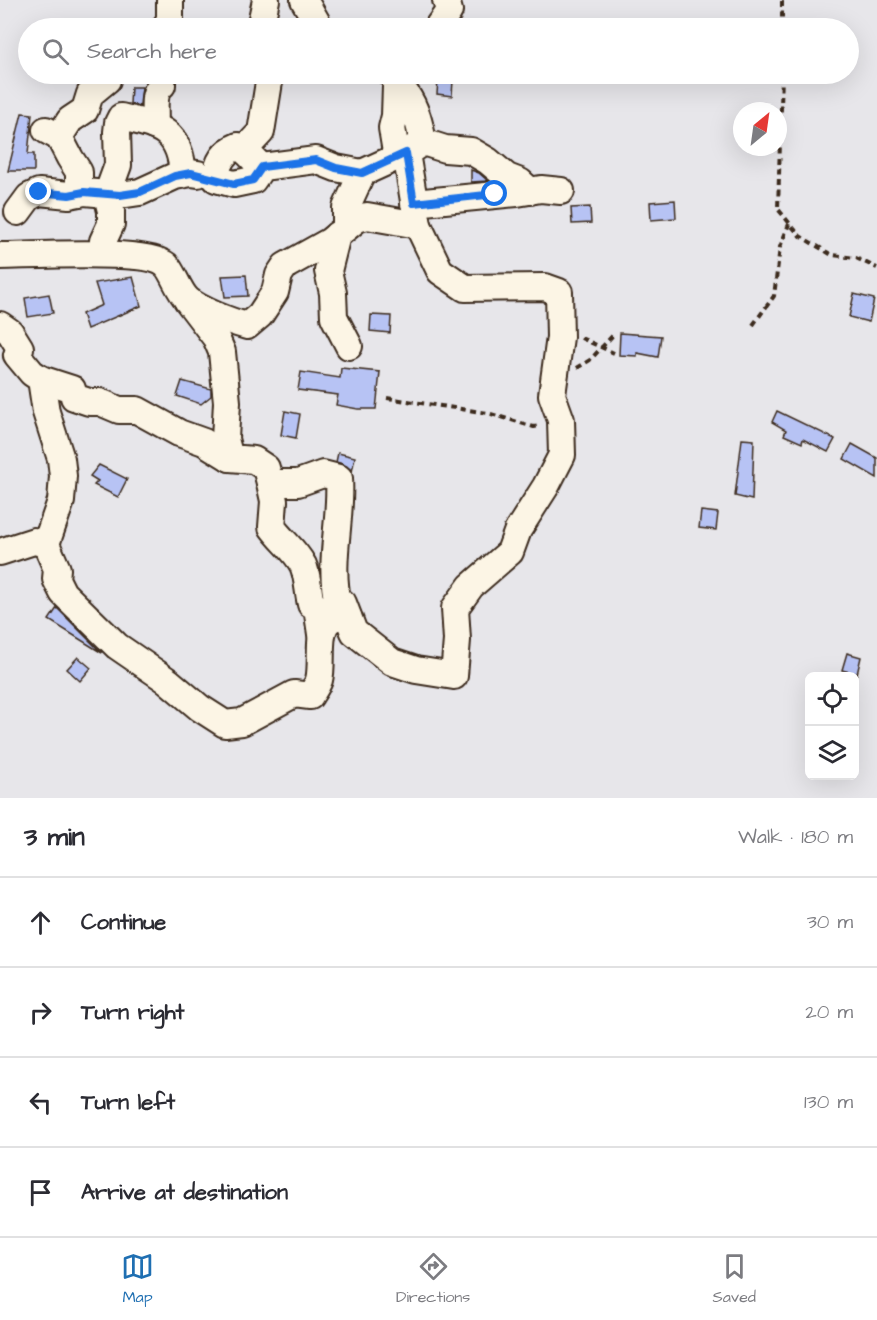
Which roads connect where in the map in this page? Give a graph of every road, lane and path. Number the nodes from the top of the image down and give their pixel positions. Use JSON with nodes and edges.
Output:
{"nodes":[{"id":1,"x":170,"y":0,"type":"edge"},
{"id":2,"x":266,"y":0,"type":"edge"},
{"id":3,"x":304,"y":0,"type":"edge"},
{"id":4,"x":446,"y":0,"type":"edge"},
{"id":5,"x":782,"y":0,"type":"edge"},
{"id":6,"x":170,"y":18,"type":"edge"},
{"id":7,"x":262,"y":18,"type":"edge"},
{"id":8,"x":314,"y":18,"type":"edge"},
{"id":9,"x":444,"y":18,"type":"edge"},
{"id":10,"x":782,"y":18,"type":"edge"},
{"id":11,"x":102,"y":84,"type":"edge"},
{"id":12,"x":162,"y":84,"type":"edge"},
{"id":13,"x":269,"y":84,"type":"edge"},
{"id":14,"x":398,"y":84,"type":"edge"},
{"id":15,"x":782,"y":84,"type":"edge"},
{"id":16,"x":154,"y":126,"type":"junction"},
{"id":17,"x":409,"y":151,"type":"junction"},
{"id":18,"x":254,"y":158,"type":"junction"},
{"id":19,"x":362,"y":173,"type":"junction"},
{"id":20,"x":183,"y":174,"type":"junction"},
{"id":21,"x":530,"y":191,"type":"junction"},
{"id":22,"x":561,"y":191,"type":"dead end"},
{"id":23,"x":79,"y":193,"type":"junction"},
{"id":24,"x":107,"y":195,"type":"junction"},
{"id":25,"x":18,"y":212,"type":"dead end"},
{"id":26,"x":416,"y":214,"type":"junction"},
{"id":27,"x":789,"y":223,"type":"junction"},
{"id":28,"x":342,"y":231,"type":"junction"},
{"id":29,"x":102,"y":255,"type":"junction"},
{"id":30,"x":0,"y":256,"type":"edge"},
{"id":31,"x":877,"y":268,"type":"edge"},
{"id":32,"x":187,"y":300,"type":"junction"},
{"id":33,"x":0,"y":325,"type":"edge"},
{"id":34,"x":753,"y":325,"type":"dead end"},
{"id":35,"x":614,"y":334,"type":"dead end"},
{"id":36,"x":576,"y":335,"type":"dead end"},
{"id":37,"x":349,"y":346,"type":"dead end"},
{"id":38,"x":602,"y":347,"type":"junction"},
{"id":39,"x":614,"y":353,"type":"dead end"},
{"id":40,"x":574,"y":370,"type":"dead end"},
{"id":41,"x":41,"y":379,"type":"junction"},
{"id":42,"x":387,"y":398,"type":"dead end"},
{"id":43,"x":561,"y":420,"type":"junction"},
{"id":44,"x":230,"y":458,"type":"junction"},
{"id":45,"x":270,"y":483,"type":"junction"},
{"id":46,"x":46,"y":544,"type":"junction"},
{"id":47,"x":0,"y":552,"type":"edge"},
{"id":48,"x":348,"y":617,"type":"junction"},
{"id":49,"x":321,"y":634,"type":"junction"}],
"edges":[{"from":1,"to":6,"type":"street"},
{"from":2,"to":7,"type":"street"},
{"from":3,"to":8,"type":"street"},
{"from":4,"to":9,"type":"street"},
{"from":5,"to":10,"type":"path"},
{"from":11,"to":23,"type":"street"},
{"from":12,"to":16,"type":"street"},
{"from":13,"to":18,"type":"street"},
{"from":14,"to":17,"type":"street"},
{"from":15,"to":27,"type":"path"},
{"from":16,"to":20,"type":"street"},
{"from":16,"to":24,"type":"street"},
{"from":17,"to":19,"type":"street"},
{"from":17,"to":21,"type":"street"},
{"from":17,"to":26,"type":"street"},
{"from":18,"to":19,"type":"street"},
{"from":18,"to":20,"type":"street"},
{"from":19,"to":28,"type":"street"},
{"from":20,"to":24,"type":"street"},
{"from":21,"to":22,"type":"street"},
{"from":21,"to":26,"type":"street"},
{"from":23,"to":24,"type":"street"},
{"from":23,"to":25,"type":"street"},
{"from":24,"to":29,"type":"street"},
{"from":26,"to":28,"type":"street"},
{"from":26,"to":43,"type":"street"},
{"from":27,"to":31,"type":"path"},
{"from":27,"to":34,"type":"path"},
{"from":28,"to":32,"type":"street"},
{"from":28,"to":37,"type":"street"},
{"from":29,"to":30,"type":"street"},
{"from":29,"to":32,"type":"street"},
{"from":32,"to":44,"type":"street"},
{"from":33,"to":41,"type":"street"},
{"from":35,"to":38,"type":"path"},
{"from":36,"to":38,"type":"path"},
{"from":38,"to":39,"type":"path"},
{"from":38,"to":40,"type":"path"},
{"from":41,"to":44,"type":"street"},
{"from":41,"to":46,"type":"street"},
{"from":42,"to":43,"type":"path"},
{"from":43,"to":48,"type":"street"},
{"from":44,"to":45,"type":"street"},
{"from":45,"to":48,"type":"street"},
{"from":45,"to":49,"type":"street"},
{"from":46,"to":47,"type":"street"},
{"from":46,"to":49,"type":"street"},
{"from":48,"to":49,"type":"street"}]}
